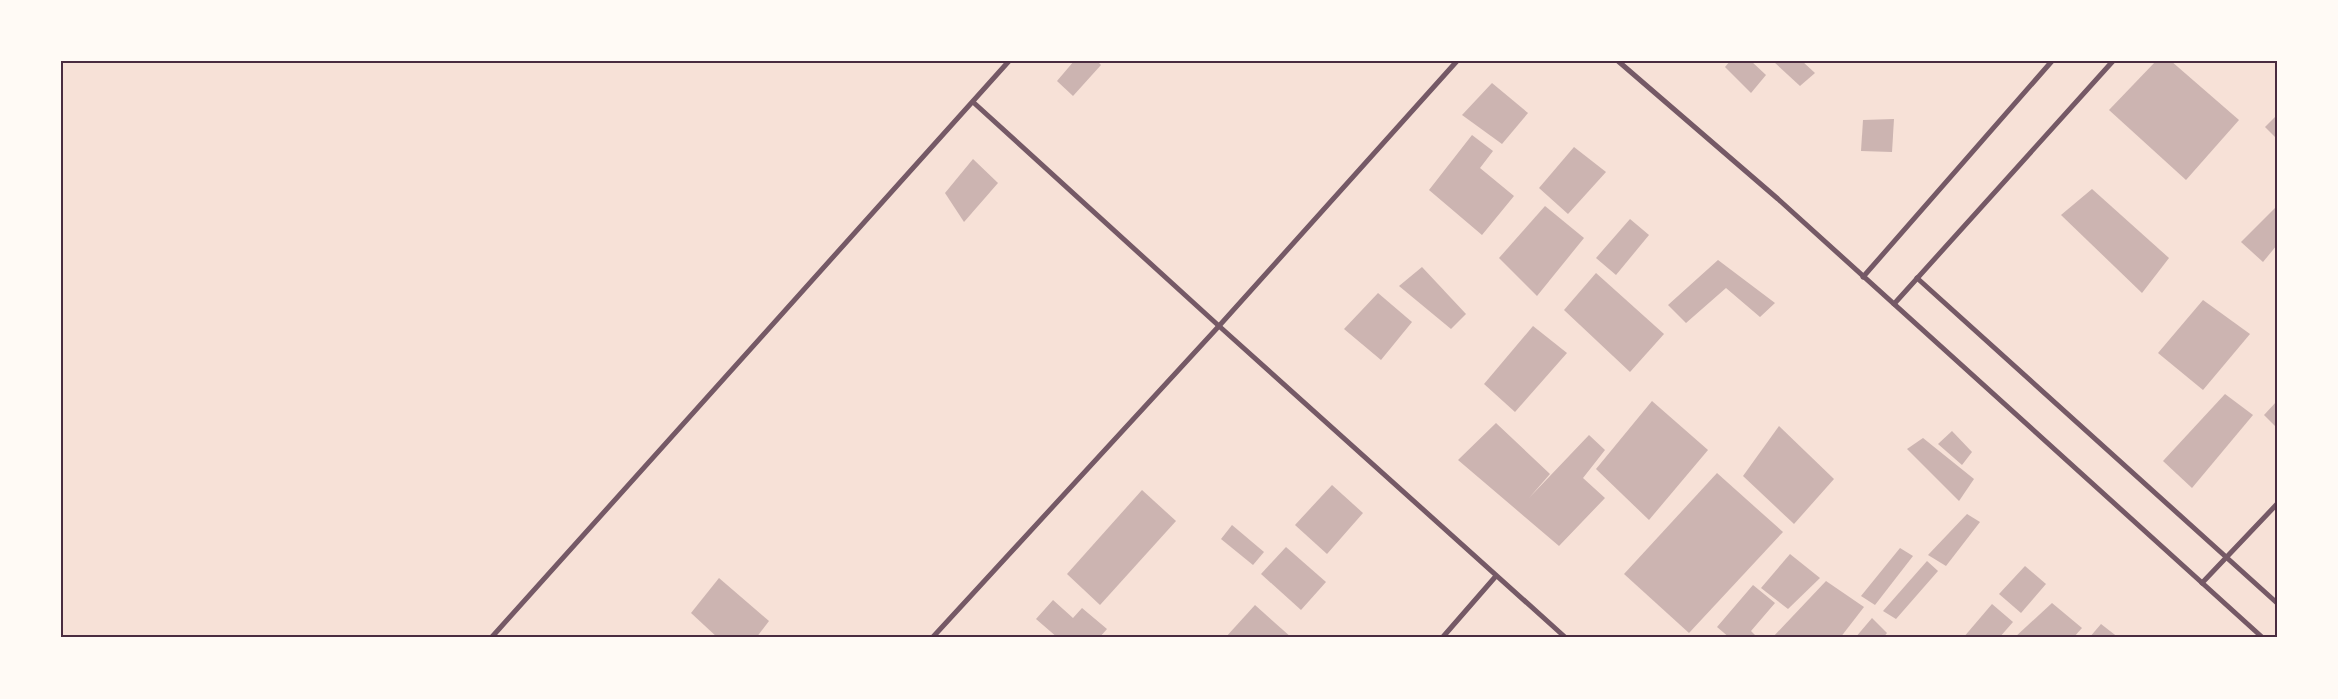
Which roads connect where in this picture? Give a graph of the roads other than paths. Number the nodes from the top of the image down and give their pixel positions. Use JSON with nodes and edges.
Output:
{"nodes":[{"id":1,"x":1009,"y":61,"type":"edge"},
{"id":2,"x":1457,"y":61,"type":"edge"},
{"id":3,"x":1618,"y":61,"type":"edge"},
{"id":4,"x":2052,"y":61,"type":"edge"},
{"id":5,"x":2113,"y":61,"type":"edge"},
{"id":6,"x":973,"y":102,"type":"junction"},
{"id":7,"x":1863,"y":277,"type":"junction"},
{"id":8,"x":1918,"y":278,"type":"junction"},
{"id":9,"x":1894,"y":304,"type":"junction"},
{"id":10,"x":1219,"y":326,"type":"junction"},
{"id":11,"x":2277,"y":504,"type":"edge"},
{"id":12,"x":2226,"y":558,"type":"junction"},
{"id":13,"x":1496,"y":576,"type":"junction"},
{"id":14,"x":2202,"y":583,"type":"junction"},
{"id":15,"x":2277,"y":603,"type":"edge"},
{"id":16,"x":491,"y":638,"type":"edge"},
{"id":17,"x":932,"y":638,"type":"edge"},
{"id":18,"x":1442,"y":638,"type":"edge"},
{"id":19,"x":1566,"y":638,"type":"edge"},
{"id":20,"x":2263,"y":638,"type":"edge"}],
"edges":[{"from":1,"to":6,"type":"street"},
{"from":2,"to":10,"type":"street"},
{"from":3,"to":7,"type":"street"},
{"from":4,"to":7,"type":"street"},
{"from":5,"to":8,"type":"street"},
{"from":6,"to":10,"type":"street"},
{"from":6,"to":16,"type":"street"},
{"from":7,"to":9,"type":"street"},
{"from":8,"to":9,"type":"street"},
{"from":8,"to":12,"type":"street"},
{"from":9,"to":14,"type":"street"},
{"from":10,"to":13,"type":"street"},
{"from":10,"to":17,"type":"street"},
{"from":11,"to":12,"type":"street"},
{"from":12,"to":14,"type":"street"},
{"from":12,"to":15,"type":"street"},
{"from":13,"to":18,"type":"street"},
{"from":13,"to":19,"type":"street"},
{"from":14,"to":20,"type":"street"}]}
